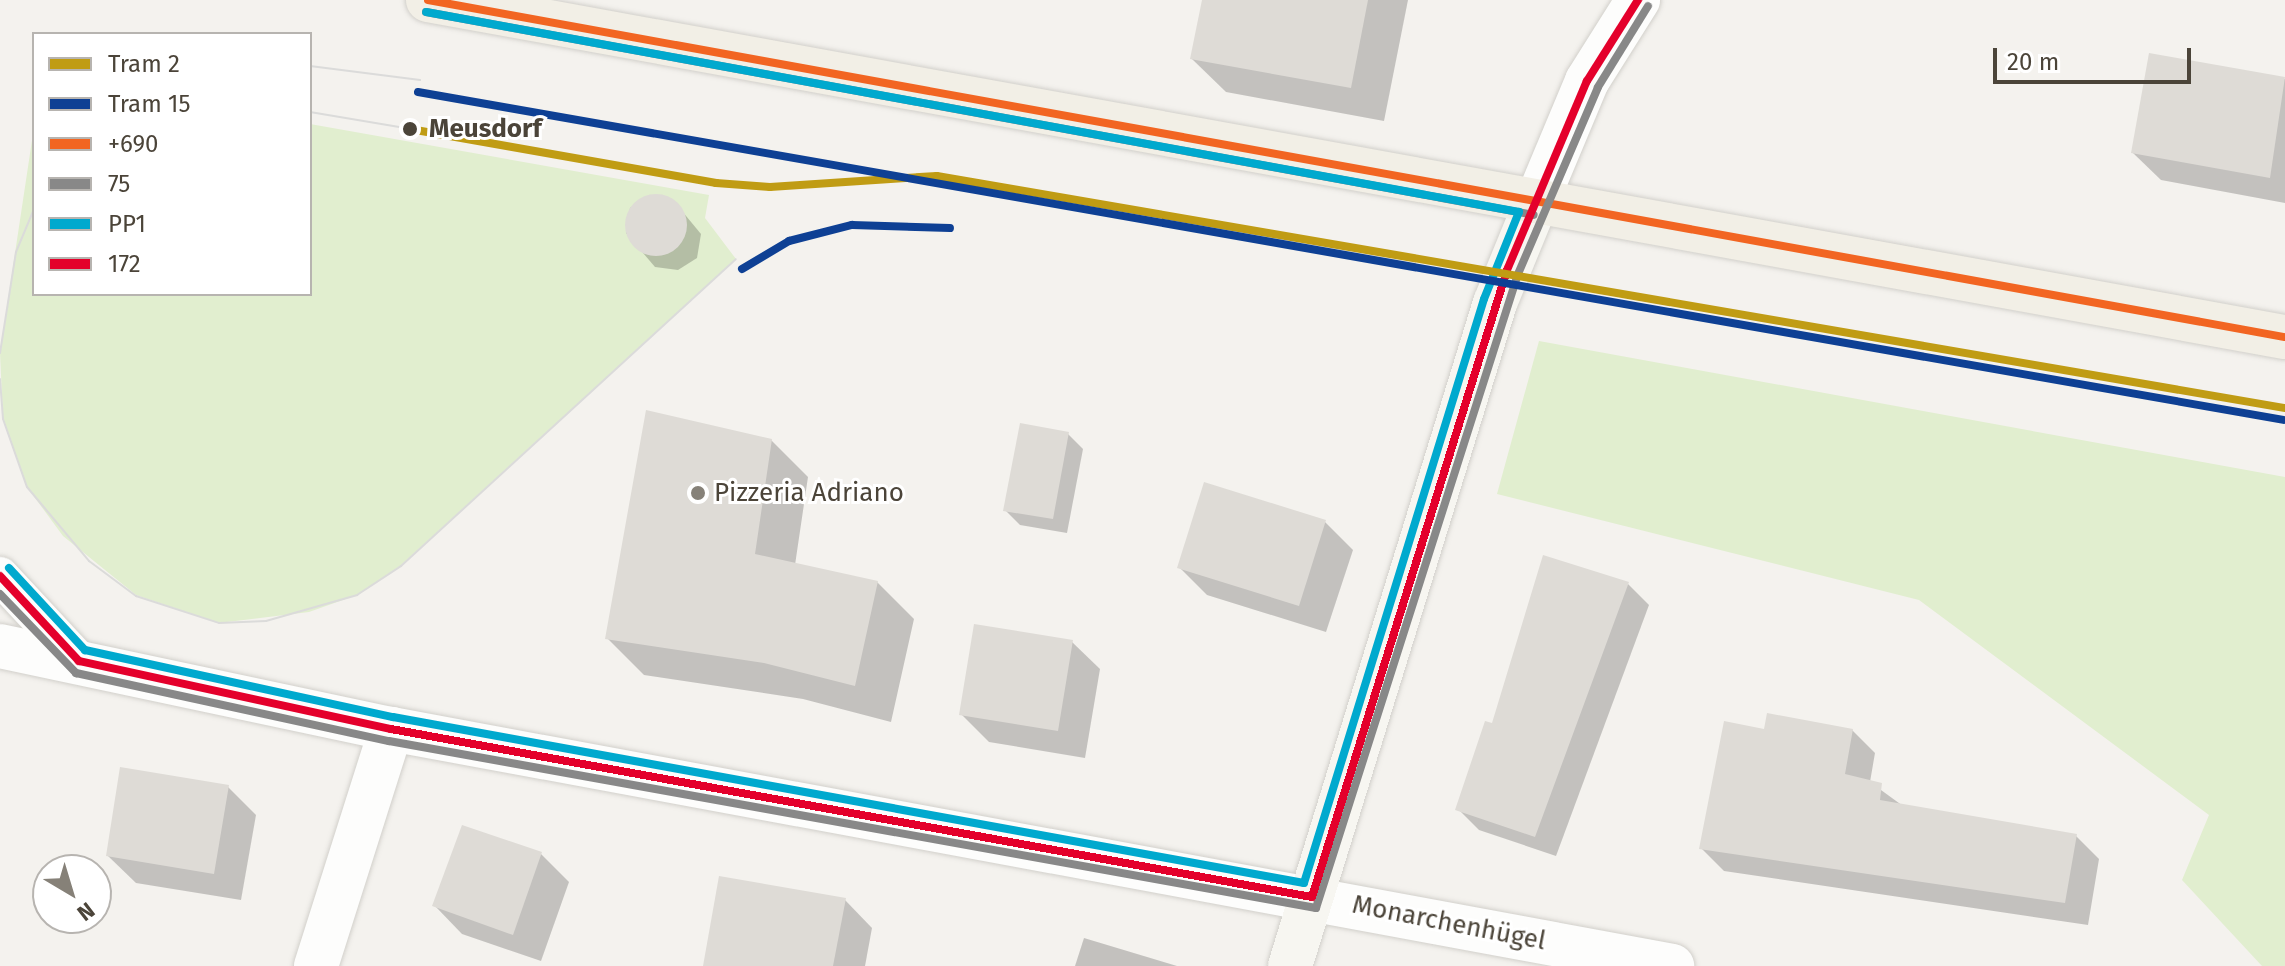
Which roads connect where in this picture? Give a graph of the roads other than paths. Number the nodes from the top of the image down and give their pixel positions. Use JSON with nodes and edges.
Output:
{"nodes":[{"id":1,"x":428,"y":0,"type":"edge"},
{"id":2,"x":1638,"y":0,"type":"edge"},
{"id":3,"x":1536,"y":203,"type":"junction"},
{"id":4,"x":2285,"y":337,"type":"edge"},
{"id":5,"x":0,"y":576,"type":"edge"},
{"id":6,"x":0,"y":646,"type":"edge"},
{"id":7,"x":79,"y":661,"type":"junction"},
{"id":8,"x":391,"y":729,"type":"junction"},
{"id":9,"x":1312,"y":897,"type":"junction"},
{"id":10,"x":316,"y":966,"type":"edge"},
{"id":11,"x":1290,"y":966,"type":"edge"},
{"id":12,"x":1672,"y":966,"type":"edge"}],
"edges":[{"from":1,"to":3,"type":"main road"},
{"from":2,"to":3,"type":"street"},
{"from":3,"to":4,"type":"main road"},
{"from":3,"to":9,"type":"street"},
{"from":5,"to":7,"type":"lane"},
{"from":6,"to":7,"type":"street","name":"Monarchenhügel"},
{"from":7,"to":8,"type":"street","name":"Monarchenhügel"},
{"from":8,"to":9,"type":"street","name":"Monarchenhügel"},
{"from":8,"to":10,"type":"street"},
{"from":9,"to":11,"type":"street"},
{"from":9,"to":12,"type":"street","name":"Monarchenhügel"}]}
